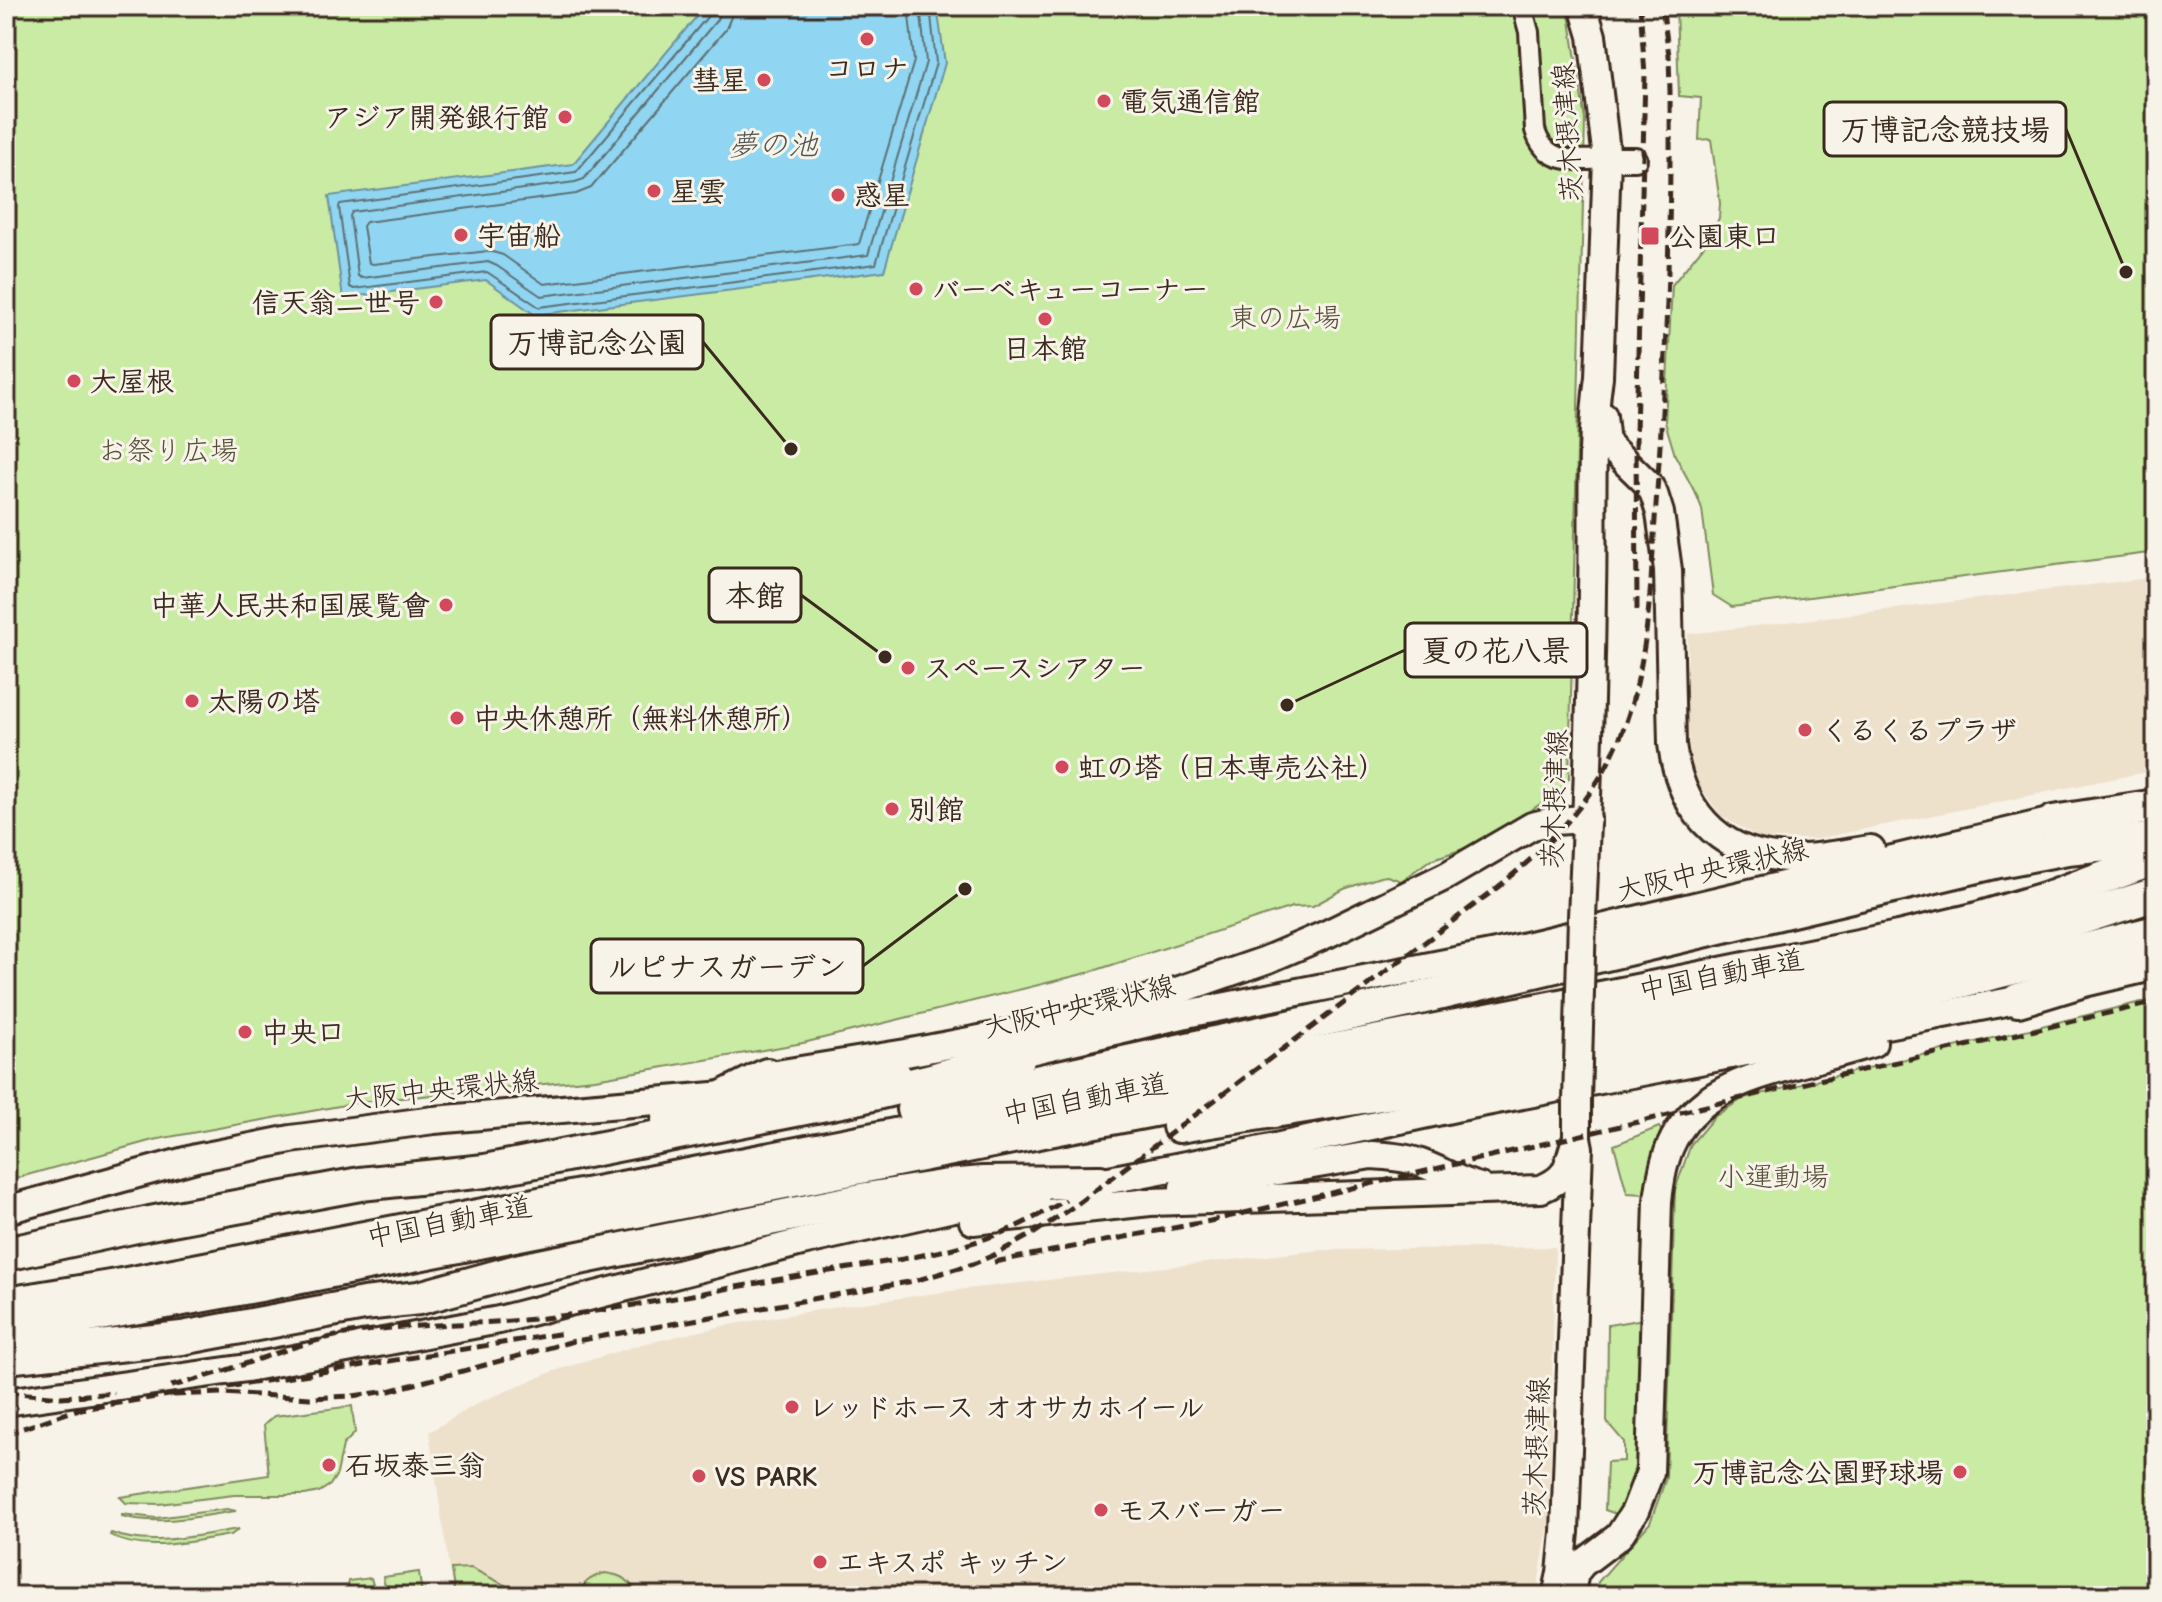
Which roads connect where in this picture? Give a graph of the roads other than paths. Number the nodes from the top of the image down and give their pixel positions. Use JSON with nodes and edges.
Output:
{"nodes":[{"id":1,"x":1522,"y":6,"type":"edge"},
{"id":2,"x":1583,"y":6,"type":"edge"},
{"id":3,"x":1607,"y":159,"type":"junction"},
{"id":4,"x":1635,"y":159,"type":"dead end"},
{"id":5,"x":1599,"y":377,"type":"junction"},
{"id":6,"x":2156,"y":796,"type":"edge"},
{"id":7,"x":2156,"y":806,"type":"edge"},
{"id":8,"x":1587,"y":819,"type":"junction"},
{"id":9,"x":2053,"y":822,"type":"junction"},
{"id":10,"x":1993,"y":835,"type":"junction"},
{"id":11,"x":2156,"y":839,"type":"edge"},
{"id":12,"x":2156,"y":858,"type":"edge"},
{"id":13,"x":2156,"y":894,"type":"edge"},
{"id":14,"x":2156,"y":932,"type":"edge"},
{"id":15,"x":1900,"y":952,"type":"junction"},
{"id":16,"x":2156,"y":963,"type":"edge"},
{"id":17,"x":2156,"y":976,"type":"edge"},
{"id":18,"x":2018,"y":1000,"type":"junction"},
{"id":19,"x":1971,"y":1009,"type":"junction"},
{"id":20,"x":1021,"y":1054,"type":"junction"},
{"id":21,"x":767,"y":1075,"type":"junction"},
{"id":22,"x":728,"y":1095,"type":"junction"},
{"id":23,"x":557,"y":1109,"type":"junction"},
{"id":24,"x":1577,"y":1138,"type":"junction"},
{"id":25,"x":1100,"y":1182,"type":"junction"},
{"id":26,"x":360,"y":1184,"type":"junction"},
{"id":27,"x":1499,"y":1191,"type":"junction"},
{"id":28,"x":6,"y":1210,"type":"edge"},
{"id":29,"x":616,"y":1216,"type":"junction"},
{"id":30,"x":341,"y":1242,"type":"junction"},
{"id":31,"x":802,"y":1242,"type":"junction"},
{"id":32,"x":6,"y":1254,"type":"edge"},
{"id":33,"x":6,"y":1304,"type":"edge"},
{"id":34,"x":6,"y":1331,"type":"edge"},
{"id":35,"x":6,"y":1357,"type":"edge"},
{"id":36,"x":6,"y":1402,"type":"edge"},
{"id":37,"x":1556,"y":1596,"type":"edge"},
{"id":38,"x":1570,"y":1596,"type":"edge"}],
"edges":[{"from":1,"to":3,"type":"street"},
{"from":2,"to":3,"type":"main road","name":"茨木摂津線"},
{"from":3,"to":4,"type":"street"},
{"from":3,"to":5,"type":"main road","name":"茨木摂津線"},
{"from":5,"to":8,"type":"main road","name":"茨木摂津線"},
{"from":5,"to":10,"type":"main road"},
{"from":6,"to":9,"type":"main road","name":"大阪中央環状線"},
{"from":7,"to":9,"type":"highway"},
{"from":8,"to":21,"type":"main road"},
{"from":8,"to":24,"type":"main road","name":"茨木摂津線","bridge":true},
{"from":9,"to":10,"type":"main road","name":"大阪中央環状線"},
{"from":10,"to":20,"type":"main road","name":"大阪中央環状線"},
{"from":11,"to":30,"type":"highway"},
{"from":12,"to":15,"type":"highway","name":"中国自動車道"},
{"from":13,"to":15,"type":"highway","name":"中国自動車道"},
{"from":14,"to":29,"type":"highway"},
{"from":15,"to":29,"type":"highway","name":"中国自動車道"},
{"from":15,"to":30,"type":"highway","name":"中国自動車道"},
{"from":16,"to":18,"type":"highway"},
{"from":17,"to":18,"type":"main road"},
{"from":18,"to":19,"type":"main road"},
{"from":19,"to":25,"type":"main road"},
{"from":19,"to":38,"type":"main road"},
{"from":20,"to":22,"type":"main road","name":"大阪中央環状線"},
{"from":20,"to":26,"type":"highway"},
{"from":21,"to":22,"type":"highway"},
{"from":21,"to":23,"type":"main road"},
{"from":22,"to":23,"type":"main road","name":"大阪中央環状線"},
{"from":22,"to":26,"type":"highway"},
{"from":23,"to":28,"type":"main road","name":"大阪中央環状線"},
{"from":24,"to":27,"type":"main road"},
{"from":24,"to":37,"type":"main road","name":"茨木摂津線"},
{"from":25,"to":27,"type":"main road"},
{"from":25,"to":31,"type":"main road"},
{"from":25,"to":35,"type":"highway"},
{"from":26,"to":32,"type":"highway"},
{"from":27,"to":31,"type":"main road"},
{"from":29,"to":34,"type":"highway","name":"中国自動車道"},
{"from":30,"to":33,"type":"highway","name":"中国自動車道"},
{"from":31,"to":36,"type":"main road"}]}
